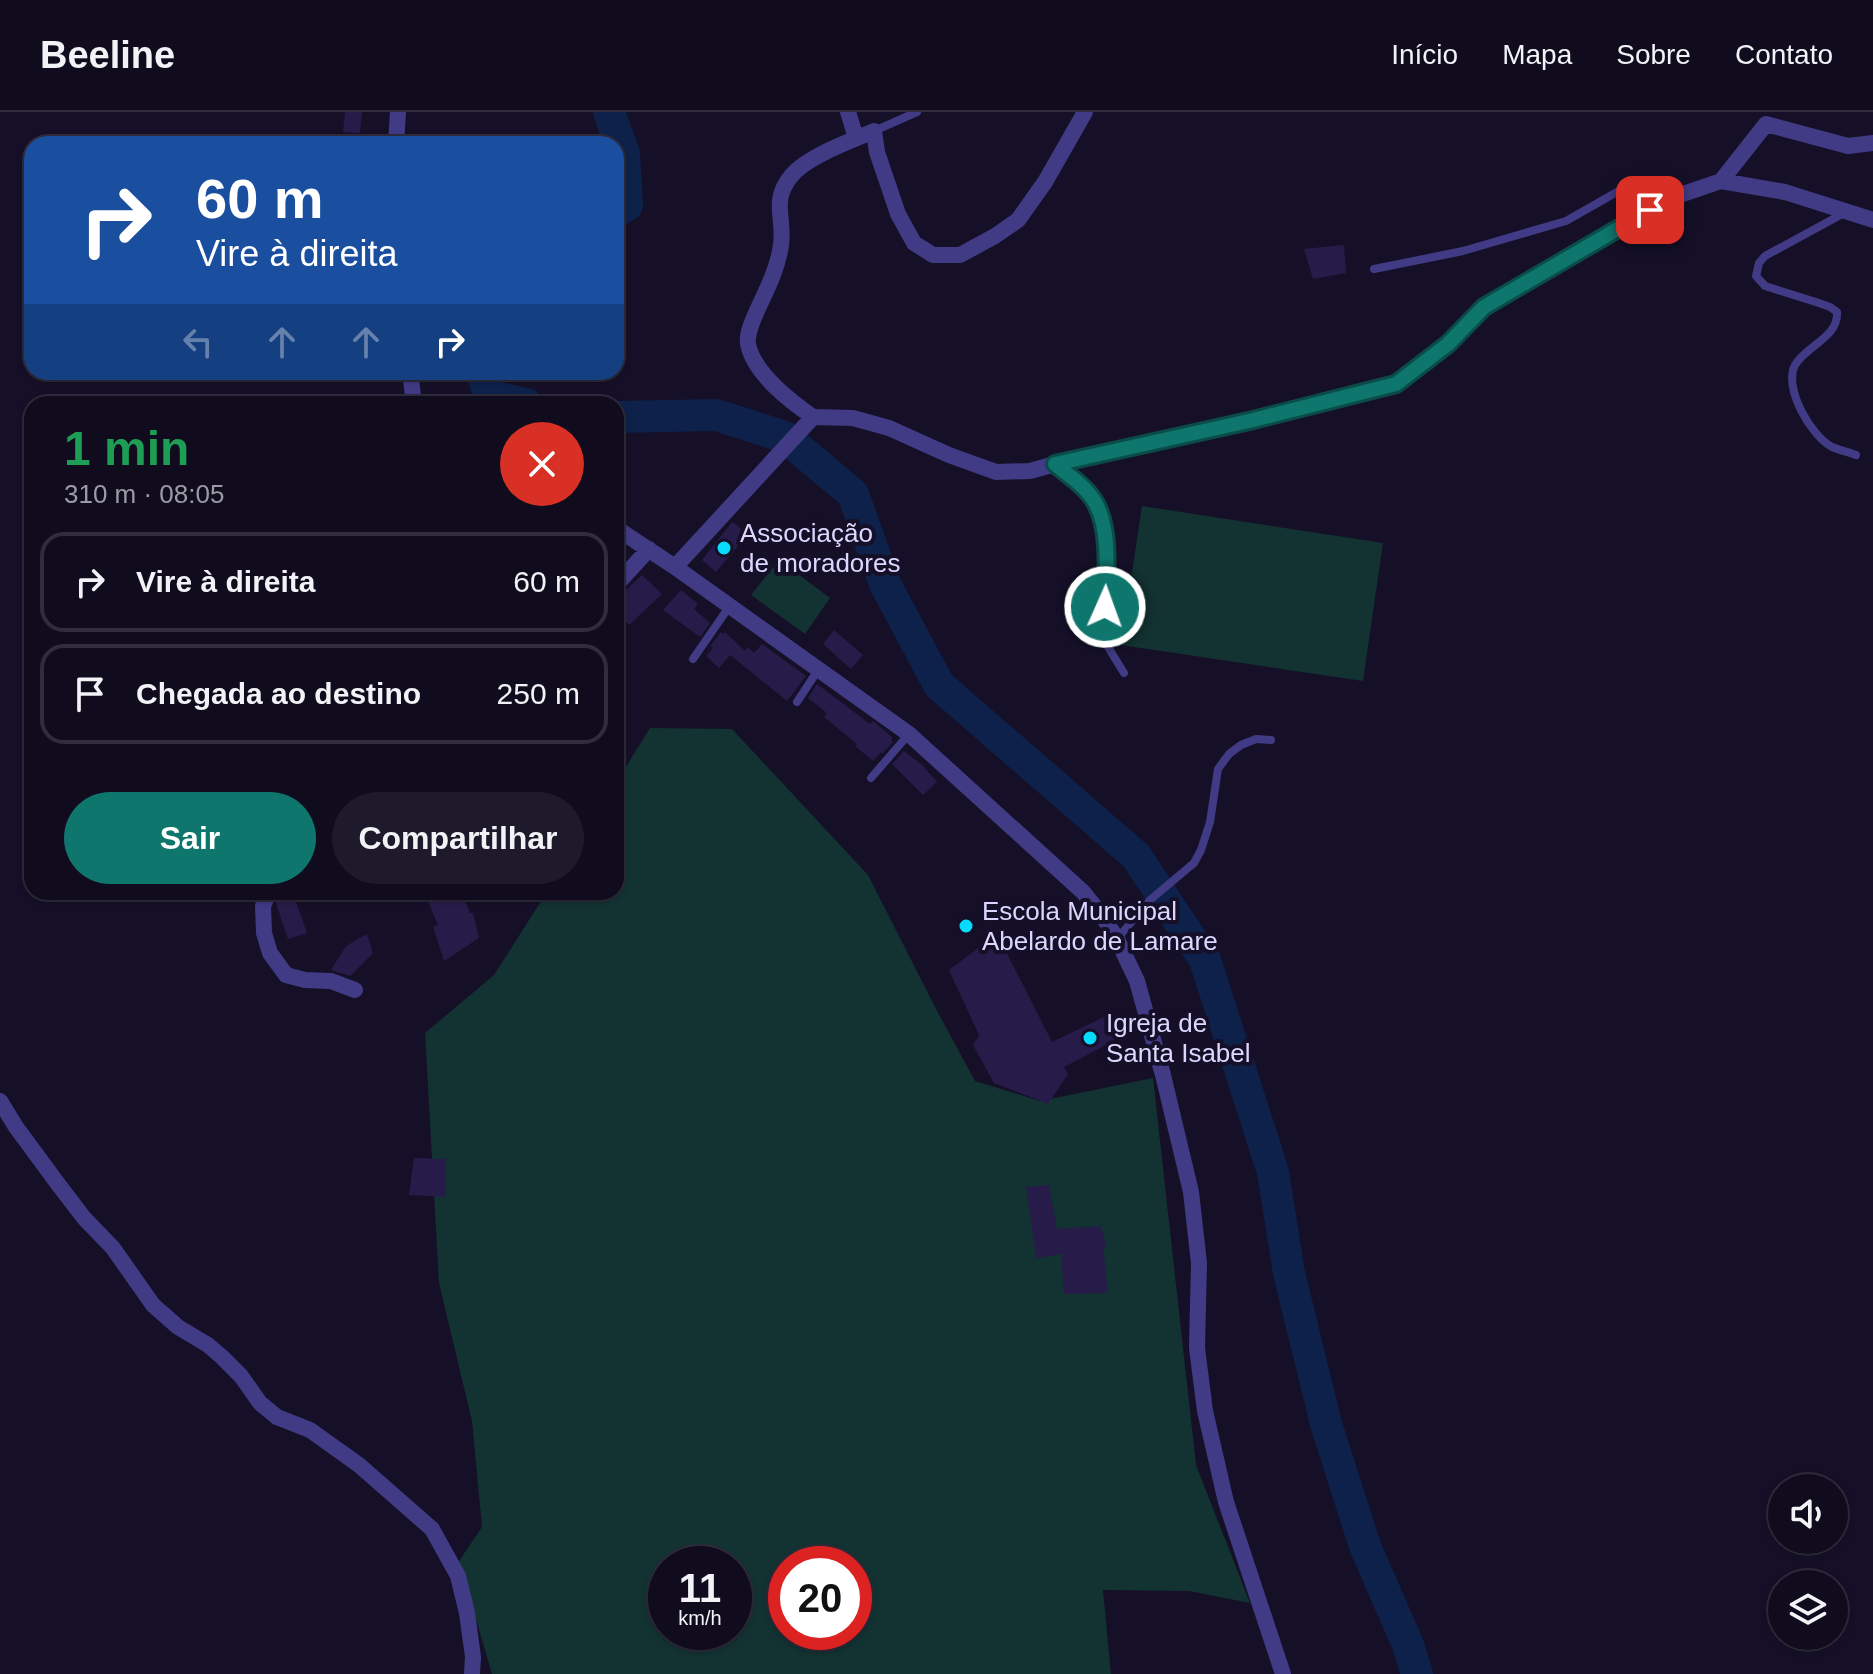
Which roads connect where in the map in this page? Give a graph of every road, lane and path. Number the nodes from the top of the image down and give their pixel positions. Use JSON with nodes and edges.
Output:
{"nodes":[{"id":1,"x":398,"y":112,"type":"edge"},
{"id":2,"x":848,"y":112,"type":"edge"},
{"id":3,"x":917,"y":112,"type":"edge"},
{"id":4,"x":1085,"y":112,"type":"edge"},
{"id":5,"x":1768,"y":118,"type":"edge"},
{"id":6,"x":874,"y":131,"type":"junction"},
{"id":7,"x":396,"y":136,"type":"edge"},
{"id":8,"x":856,"y":138,"type":"junction"},
{"id":9,"x":1873,"y":143,"type":"edge"},
{"id":10,"x":1721,"y":181,"type":"junction"},
{"id":11,"x":1674,"y":197,"type":"junction"},
{"id":12,"x":1846,"y":212,"type":"junction"},
{"id":13,"x":1873,"y":220,"type":"edge"},
{"id":14,"x":1374,"y":269,"type":"dead end"},
{"id":15,"x":808,"y":423,"type":"junction"},
{"id":16,"x":1856,"y":455,"type":"dead end"},
{"id":17,"x":1055,"y":464,"type":"junction"},
{"id":18,"x":624,"y":533,"type":"edge"},
{"id":19,"x":649,"y":549,"type":"junction"},
{"id":20,"x":675,"y":567,"type":"junction"},
{"id":21,"x":624,"y":576,"type":"edge"},
{"id":22,"x":729,"y":607,"type":"junction"},
{"id":23,"x":693,"y":659,"type":"dead end"},
{"id":24,"x":818,"y":669,"type":"junction"},
{"id":25,"x":1124,"y":673,"type":"dead end"},
{"id":26,"x":797,"y":702,"type":"dead end"},
{"id":27,"x":909,"y":734,"type":"junction"},
{"id":28,"x":1271,"y":740,"type":"dead end"},
{"id":29,"x":871,"y":778,"type":"dead end"},
{"id":30,"x":266,"y":900,"type":"edge"},
{"id":31,"x":1117,"y":939,"type":"junction"},
{"id":32,"x":355,"y":990,"type":"dead end"},
{"id":33,"x":0,"y":1101,"type":"edge"},
{"id":34,"x":472,"y":1674,"type":"edge"},
{"id":35,"x":1283,"y":1674,"type":"edge"}],
"edges":[{"from":1,"to":7,"type":"street"},
{"from":2,"to":8,"type":"street"},
{"from":3,"to":6,"type":"lane"},
{"from":4,"to":6,"type":"street"},
{"from":5,"to":9,"type":"street"},
{"from":5,"to":10,"type":"street"},
{"from":6,"to":8,"type":"street"},
{"from":8,"to":15,"type":"street"},
{"from":10,"to":11,"type":"street"},
{"from":10,"to":12,"type":"street"},
{"from":11,"to":14,"type":"lane"},
{"from":11,"to":17,"type":"street"},
{"from":12,"to":13,"type":"street"},
{"from":12,"to":16,"type":"lane"},
{"from":15,"to":17,"type":"street"},
{"from":15,"to":20,"type":"street"},
{"from":17,"to":25,"type":"lane"},
{"from":18,"to":19,"type":"street"},
{"from":19,"to":20,"type":"street"},
{"from":19,"to":21,"type":"street"},
{"from":20,"to":22,"type":"street"},
{"from":22,"to":23,"type":"lane"},
{"from":22,"to":24,"type":"street"},
{"from":24,"to":26,"type":"lane"},
{"from":24,"to":27,"type":"street"},
{"from":27,"to":29,"type":"lane"},
{"from":27,"to":31,"type":"street"},
{"from":28,"to":31,"type":"lane"},
{"from":30,"to":32,"type":"street"},
{"from":31,"to":35,"type":"street"},
{"from":33,"to":34,"type":"street"}]}
